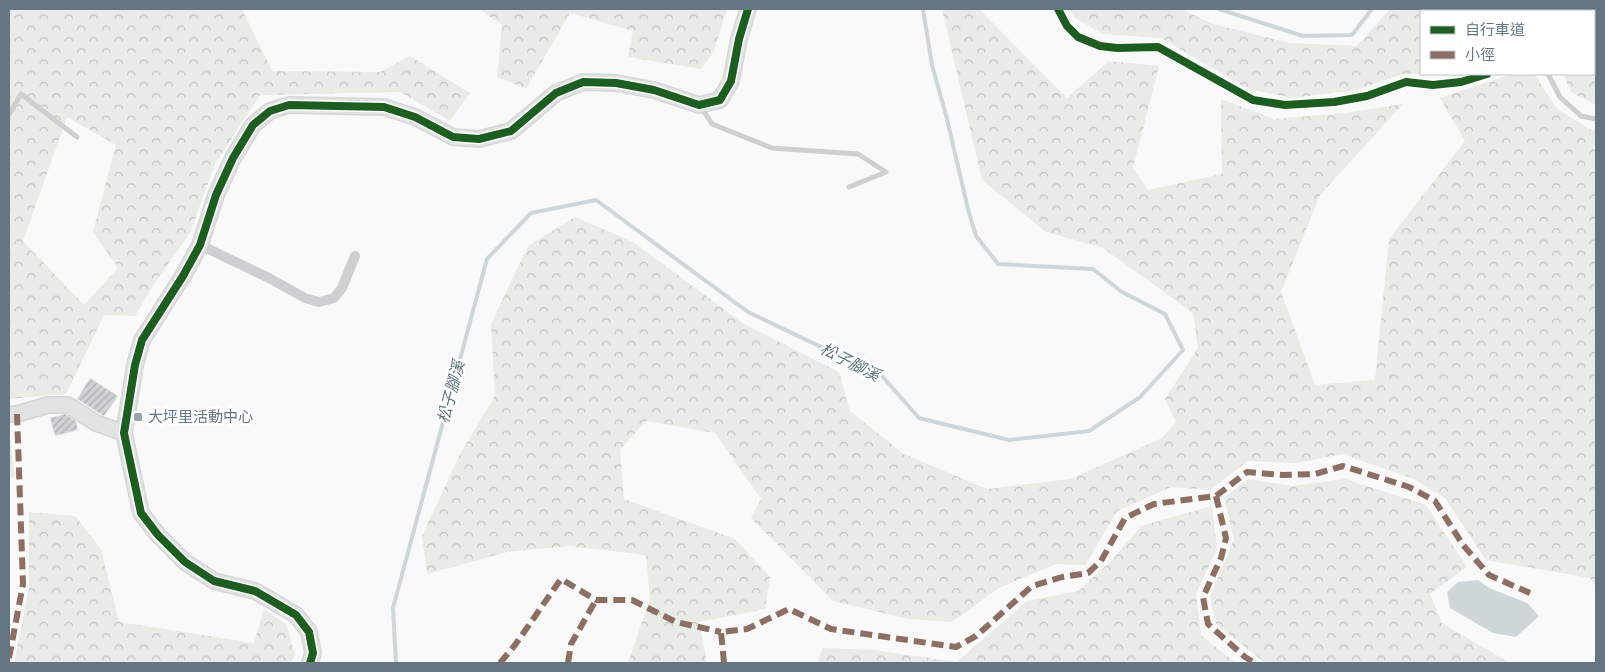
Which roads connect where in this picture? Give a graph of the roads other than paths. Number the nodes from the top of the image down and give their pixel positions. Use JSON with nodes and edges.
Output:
{"nodes":[{"id":1,"x":748,"y":9,"type":"edge"},
{"id":2,"x":1058,"y":9,"type":"edge"},
{"id":3,"x":1484,"y":75,"type":"edge"},
{"id":4,"x":1549,"y":75,"type":"edge"},
{"id":5,"x":699,"y":105,"type":"junction"},
{"id":6,"x":9,"y":115,"type":"edge"},
{"id":7,"x":1596,"y":119,"type":"edge"},
{"id":8,"x":77,"y":137,"type":"dead end"},
{"id":9,"x":849,"y":187,"type":"dead end"},
{"id":10,"x":200,"y":246,"type":"junction"},
{"id":11,"x":355,"y":256,"type":"dead end"},
{"id":12,"x":9,"y":414,"type":"edge"},
{"id":13,"x":124,"y":433,"type":"junction"},
{"id":14,"x":310,"y":663,"type":"edge"}],
"edges":[{"from":1,"to":5,"type":"street"},
{"from":2,"to":3,"type":"street"},
{"from":4,"to":7,"type":"lane"},
{"from":5,"to":9,"type":"lane"},
{"from":5,"to":10,"type":"street"},
{"from":6,"to":8,"type":"lane"},
{"from":10,"to":11,"type":"street"},
{"from":10,"to":13,"type":"street"},
{"from":12,"to":13,"type":"street"},
{"from":13,"to":14,"type":"street"}]}
